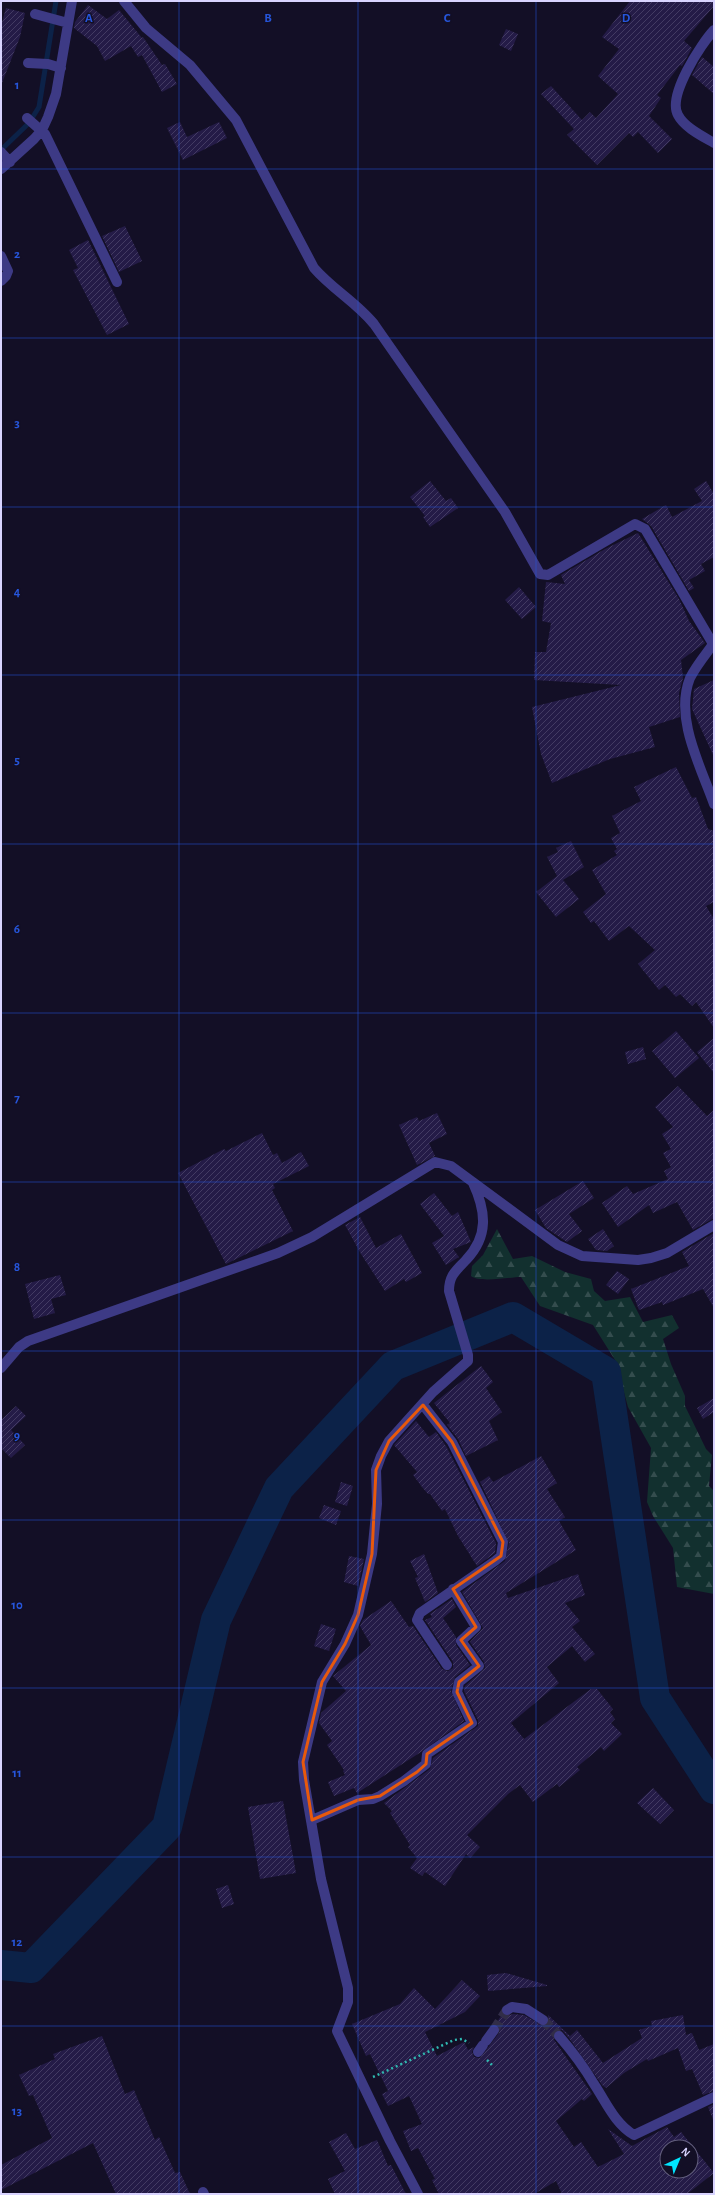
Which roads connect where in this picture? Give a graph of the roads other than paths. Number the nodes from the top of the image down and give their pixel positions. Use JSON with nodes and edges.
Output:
{"nodes":[{"id":1,"x":124,"y":1,"type":"edge"},
{"id":2,"x":74,"y":2,"type":"edge"},
{"id":3,"x":35,"y":14,"type":"dead end"},
{"id":4,"x":68,"y":23,"type":"junction"},
{"id":5,"x":714,"y":30,"type":"edge"},
{"id":6,"x":28,"y":63,"type":"dead end"},
{"id":7,"x":60,"y":68,"type":"junction"},
{"id":8,"x":27,"y":118,"type":"dead end"},
{"id":9,"x":42,"y":130,"type":"junction"},
{"id":10,"x":714,"y":143,"type":"edge"},
{"id":11,"x":1,"y":152,"type":"edge"},
{"id":12,"x":10,"y":162,"type":"junction"},
{"id":13,"x":1,"y":169,"type":"edge"},
{"id":14,"x":1,"y":256,"type":"edge"},
{"id":15,"x":1,"y":281,"type":"edge"},
{"id":16,"x":117,"y":282,"type":"dead end"},
{"id":17,"x":714,"y":643,"type":"edge"},
{"id":18,"x":714,"y":804,"type":"edge"},
{"id":19,"x":473,"y":1183,"type":"junction"},
{"id":20,"x":714,"y":1226,"type":"edge"},
{"id":21,"x":1,"y":1368,"type":"edge"},
{"id":22,"x":423,"y":1405,"type":"junction"},
{"id":23,"x":453,"y":1589,"type":"junction"},
{"id":24,"x":447,"y":1665,"type":"dead end"},
{"id":25,"x":312,"y":1820,"type":"junction"},
{"id":26,"x":507,"y":2010,"type":"dead end"},
{"id":27,"x":543,"y":2020,"type":"tunnel mouth"},
{"id":28,"x":494,"y":2030,"type":"tunnel mouth"},
{"id":29,"x":559,"y":2036,"type":"tunnel mouth"},
{"id":30,"x":482,"y":2046,"type":"road end"},
{"id":31,"x":714,"y":2097,"type":"edge"},
{"id":32,"x":418,"y":2194,"type":"edge"}],
"edges":[{"from":1,"to":17,"type":"street"},
{"from":2,"to":4,"type":"street"},
{"from":3,"to":4,"type":"street"},
{"from":4,"to":7,"type":"street"},
{"from":5,"to":10,"type":"street"},
{"from":6,"to":7,"type":"street"},
{"from":7,"to":9,"type":"street"},
{"from":8,"to":9,"type":"street"},
{"from":9,"to":12,"type":"street"},
{"from":9,"to":16,"type":"street"},
{"from":11,"to":12,"type":"street"},
{"from":12,"to":13,"type":"street"},
{"from":14,"to":15,"type":"street"},
{"from":17,"to":18,"type":"street"},
{"from":19,"to":20,"type":"street"},
{"from":19,"to":21,"type":"street"},
{"from":19,"to":22,"type":"street"},
{"from":22,"to":23,"type":"street"},
{"from":22,"to":25,"type":"street"},
{"from":23,"to":24,"type":"street"},
{"from":23,"to":25,"type":"street"},
{"from":25,"to":32,"type":"street"},
{"from":26,"to":27,"type":"street"},
{"from":28,"to":30,"type":"street"},
{"from":29,"to":31,"type":"street"}]}
